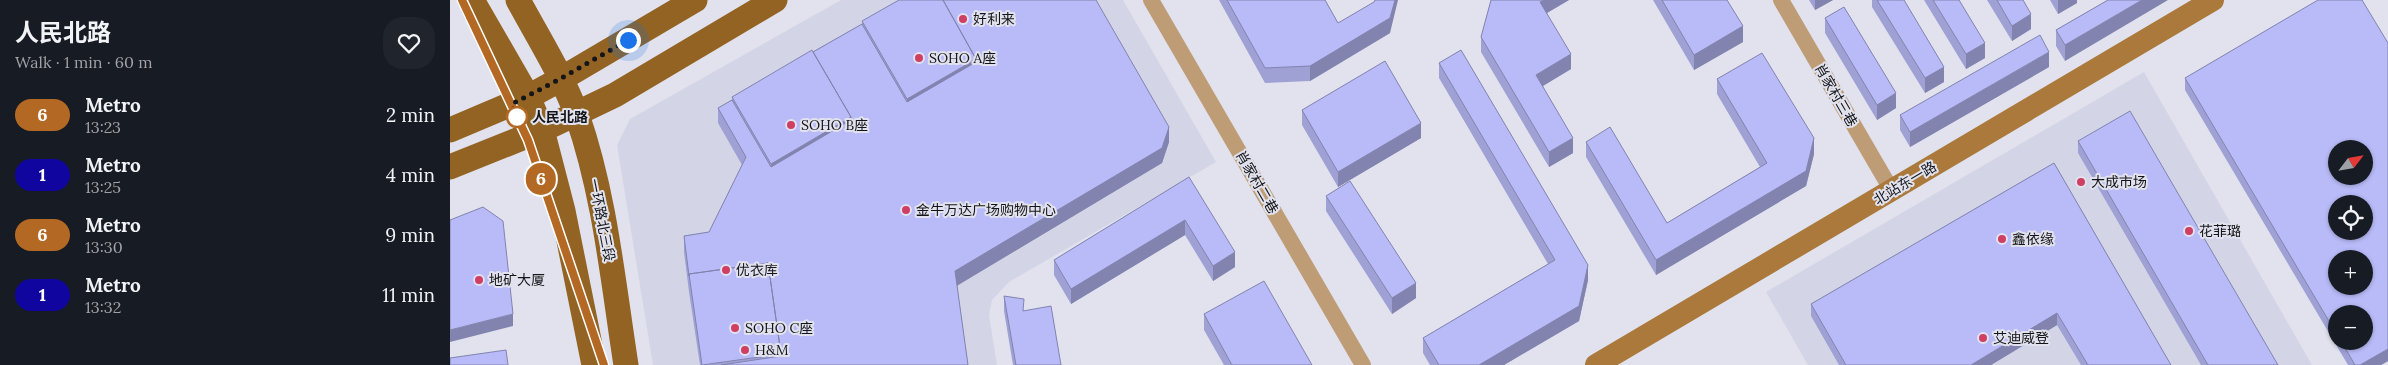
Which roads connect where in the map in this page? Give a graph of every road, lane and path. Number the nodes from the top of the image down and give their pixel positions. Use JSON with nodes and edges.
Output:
{"nodes":[{"id":1,"x":472,"y":0,"type":"edge"},
{"id":2,"x":518,"y":0,"type":"edge"},
{"id":3,"x":695,"y":0,"type":"edge"},
{"id":4,"x":775,"y":0,"type":"edge"},
{"id":5,"x":1151,"y":0,"type":"edge"},
{"id":6,"x":1781,"y":0,"type":"edge"},
{"id":7,"x":2213,"y":0,"type":"edge"},
{"id":8,"x":560,"y":79,"type":"junction"},
{"id":9,"x":528,"y":96,"type":"junction"},
{"id":10,"x":576,"y":115,"type":"junction"},
{"id":11,"x":450,"y":130,"type":"edge"},
{"id":12,"x":542,"y":130,"type":"junction"},
{"id":13,"x":450,"y":167,"type":"edge"},
{"id":14,"x":1892,"y":191,"type":"junction"},
{"id":15,"x":594,"y":365,"type":"edge"},
{"id":16,"x":626,"y":365,"type":"edge"},
{"id":17,"x":1364,"y":365,"type":"edge"},
{"id":18,"x":1596,"y":365,"type":"edge"}],
"edges":[{"from":1,"to":9,"type":"main road"},
{"from":2,"to":8,"type":"main road","name":"一环路北三段"},
{"from":3,"to":8,"type":"main road"},
{"from":4,"to":10,"type":"main road"},
{"from":5,"to":17,"type":"street","name":"肖家村二巷"},
{"from":6,"to":14,"type":"street","name":"肖家村三巷"},
{"from":7,"to":14,"type":"street","name":"北站东一路"},
{"from":8,"to":9,"type":"main road"},
{"from":8,"to":10,"type":"main road","name":"一环路北三段"},
{"from":9,"to":11,"type":"main road"},
{"from":9,"to":12,"type":"main road"},
{"from":10,"to":12,"type":"main road"},
{"from":10,"to":16,"type":"main road","name":"一环路北三段"},
{"from":12,"to":13,"type":"main road"},
{"from":12,"to":15,"type":"main road"},
{"from":14,"to":18,"type":"street","name":"北站东一路"}]}
